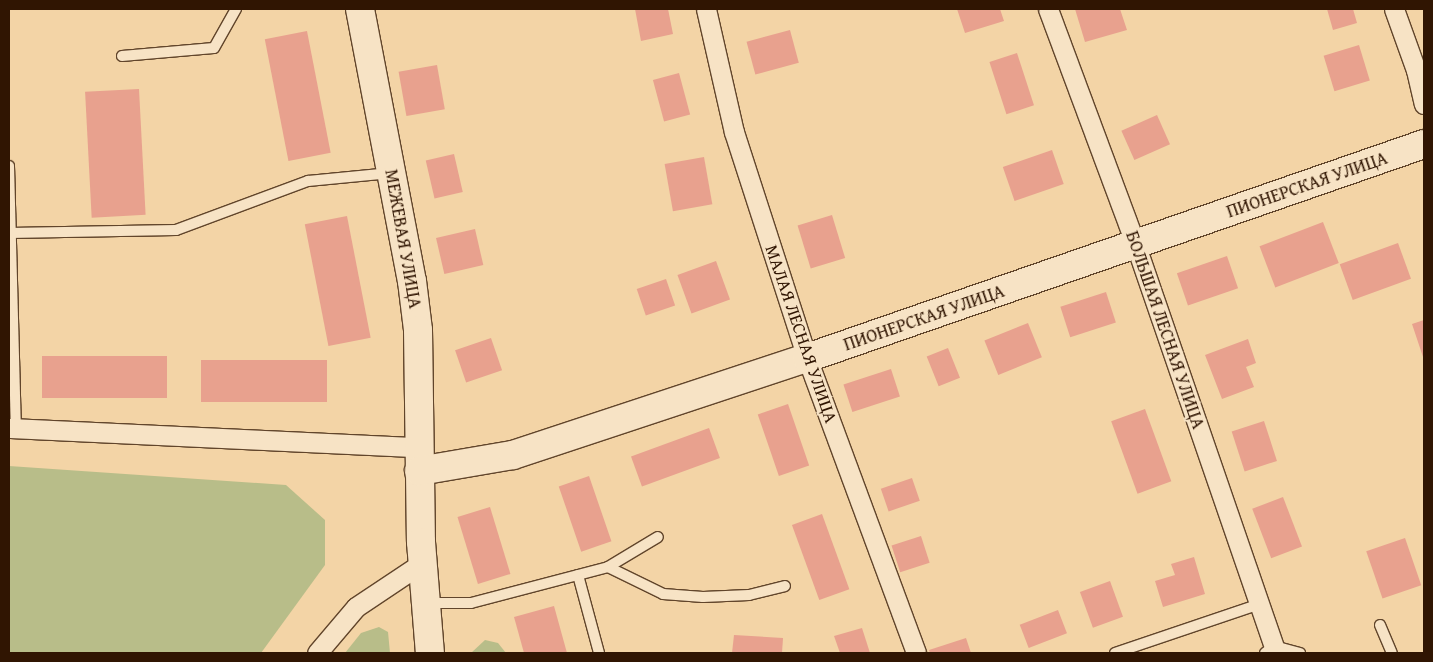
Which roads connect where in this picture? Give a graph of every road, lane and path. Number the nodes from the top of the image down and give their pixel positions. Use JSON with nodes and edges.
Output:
{"nodes":[{"id":1,"x":236,"y":9,"type":"edge"},
{"id":2,"x":360,"y":9,"type":"edge"},
{"id":3,"x":706,"y":9,"type":"edge"},
{"id":4,"x":1048,"y":9,"type":"edge"},
{"id":5,"x":1394,"y":9,"type":"edge"},
{"id":6,"x":122,"y":56,"type":"dead end"},
{"id":7,"x":1424,"y":98,"type":"edge"},
{"id":8,"x":1424,"y":144,"type":"edge"},
{"id":9,"x":9,"y":166,"type":"edge"},
{"id":10,"x":392,"y":173,"type":"junction"},
{"id":11,"x":10,"y":234,"type":"edge"},
{"id":12,"x":1136,"y":246,"type":"junction"},
{"id":13,"x":808,"y":358,"type":"junction"},
{"id":14,"x":12,"y":429,"type":"edge"},
{"id":15,"x":419,"y":459,"type":"junction"},
{"id":16,"x":658,"y":537,"type":"dead end"},
{"id":17,"x":422,"y":563,"type":"junction"},
{"id":18,"x":608,"y":567,"type":"junction"},
{"id":19,"x":578,"y":575,"type":"junction"},
{"id":20,"x":785,"y":586,"type":"dead end"},
{"id":21,"x":426,"y":603,"type":"junction"},
{"id":22,"x":1260,"y":604,"type":"junction"},
{"id":23,"x":1380,"y":625,"type":"dead end"},
{"id":24,"x":1272,"y":651,"type":"edge"},
{"id":25,"x":317,"y":653,"type":"edge"},
{"id":26,"x":430,"y":653,"type":"edge"},
{"id":27,"x":599,"y":653,"type":"edge"},
{"id":28,"x":916,"y":653,"type":"edge"},
{"id":29,"x":1115,"y":653,"type":"edge"},
{"id":30,"x":1300,"y":653,"type":"edge"},
{"id":31,"x":1392,"y":653,"type":"edge"}],
"edges":[{"from":1,"to":6,"type":"lane"},
{"from":2,"to":10,"type":"street","name":"МЕЖЕВАЯ УЛИЦА"},
{"from":3,"to":13,"type":"street","name":"МАЛАЯ ЛЕСНАЯ УЛИЦА"},
{"from":4,"to":12,"type":"street","name":"БОЛЬШАЯ ЛЕСНАЯ УЛИЦА"},
{"from":5,"to":7,"type":"street"},
{"from":8,"to":12,"type":"street","name":"ПИОНЕРСКАЯ УЛИЦА"},
{"from":9,"to":11,"type":"lane"},
{"from":10,"to":11,"type":"lane"},
{"from":10,"to":15,"type":"street","name":"МЕЖЕВАЯ УЛИЦА"},
{"from":11,"to":14,"type":"lane"},
{"from":12,"to":13,"type":"street","name":"ПИОНЕРСКАЯ УЛИЦА"},
{"from":12,"to":22,"type":"street","name":"БОЛЬШАЯ ЛЕСНАЯ УЛИЦА"},
{"from":13,"to":15,"type":"street","name":"ПИОНЕРСКАЯ УЛИЦА"},
{"from":13,"to":28,"type":"street","name":"МАЛАЯ ЛЕСНАЯ УЛИЦА"},
{"from":14,"to":15,"type":"street"},
{"from":15,"to":17,"type":"street","name":"МЕЖЕВАЯ УЛИЦА"},
{"from":16,"to":18,"type":"lane"},
{"from":17,"to":21,"type":"street","name":"МЕЖЕВАЯ УЛИЦА"},
{"from":17,"to":25,"type":"street"},
{"from":18,"to":19,"type":"lane"},
{"from":18,"to":20,"type":"lane"},
{"from":19,"to":21,"type":"lane"},
{"from":19,"to":27,"type":"lane"},
{"from":21,"to":26,"type":"street","name":"МЕЖЕВАЯ УЛИЦА"},
{"from":22,"to":24,"type":"street","name":"БОЛЬШАЯ ЛЕСНАЯ УЛИЦА"},
{"from":22,"to":29,"type":"lane"},
{"from":23,"to":31,"type":"lane"},
{"from":24,"to":30,"type":"lane"}]}
